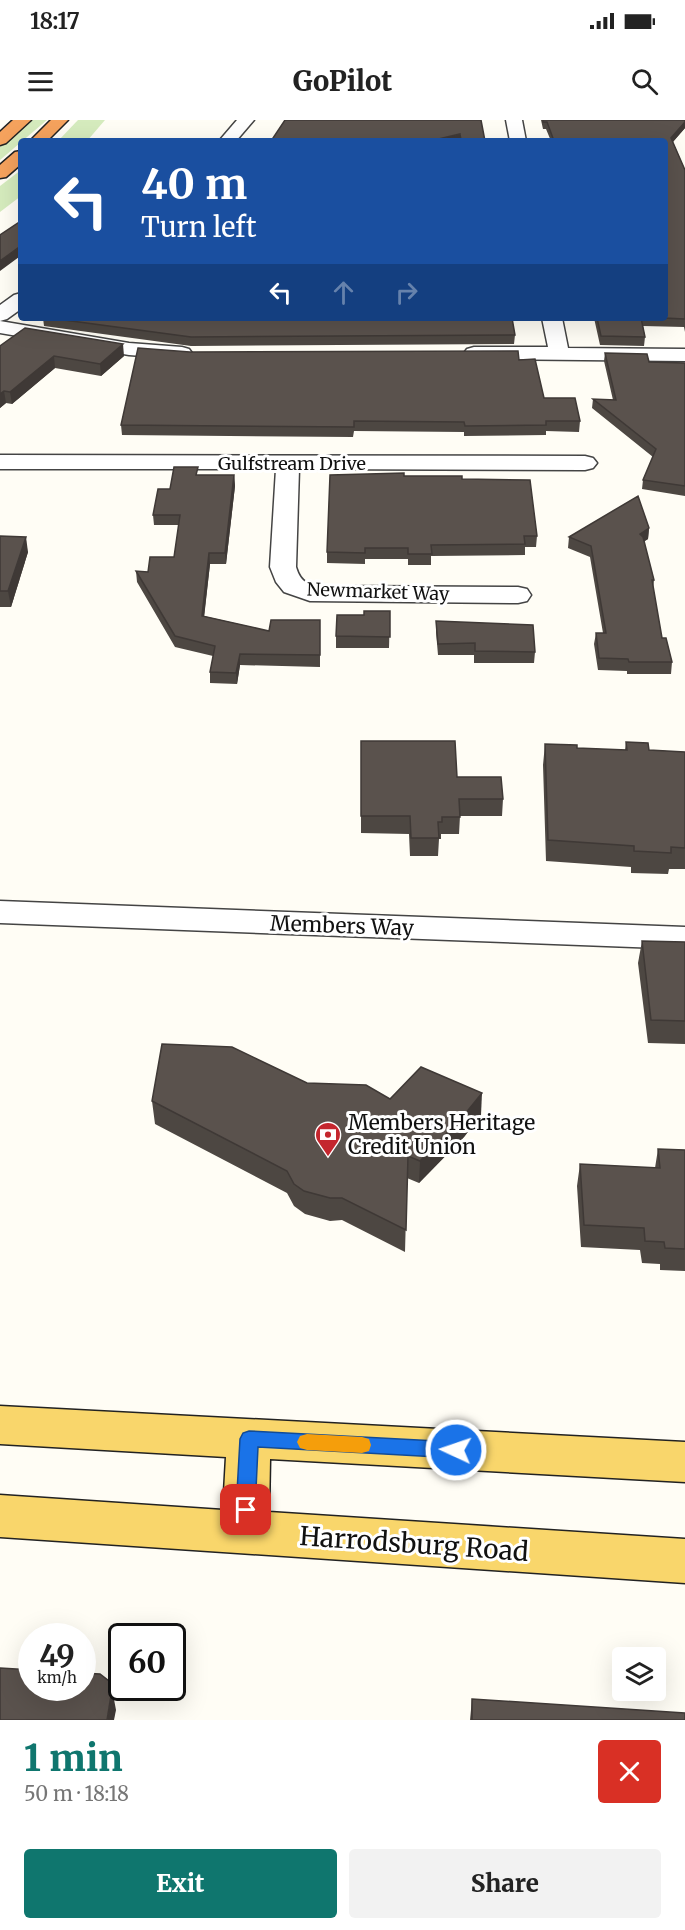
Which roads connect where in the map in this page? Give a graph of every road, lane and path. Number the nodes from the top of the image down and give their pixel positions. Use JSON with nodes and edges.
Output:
{"nodes":[{"id":1,"x":23,"y":120,"type":"edge"},
{"id":2,"x":60,"y":120,"type":"edge"},
{"id":3,"x":246,"y":120,"type":"edge"},
{"id":4,"x":514,"y":120,"type":"edge"},
{"id":5,"x":41,"y":138,"type":"edge"},
{"id":6,"x":230,"y":138,"type":"edge"},
{"id":7,"x":517,"y":138,"type":"edge"},
{"id":8,"x":0,"y":140,"type":"edge"},
{"id":9,"x":18,"y":158,"type":"edge"},
{"id":10,"x":0,"y":173,"type":"edge"},
{"id":11,"x":18,"y":301,"type":"edge"},
{"id":12,"x":0,"y":315,"type":"edge"},
{"id":13,"x":553,"y":321,"type":"edge"},
{"id":14,"x":0,"y":327,"type":"edge"},
{"id":15,"x":559,"y":352,"type":"junction"},
{"id":16,"x":452,"y":353,"type":"edge"},
{"id":17,"x":203,"y":354,"type":"edge"},
{"id":18,"x":685,"y":355,"type":"edge"},
{"id":19,"x":0,"y":462,"type":"edge"},
{"id":20,"x":585,"y":463,"type":"dead end"},
{"id":21,"x":288,"y":464,"type":"junction"},
{"id":22,"x":518,"y":595,"type":"dead end"},
{"id":23,"x":0,"y":912,"type":"edge"},
{"id":24,"x":685,"y":938,"type":"edge"},
{"id":25,"x":0,"y":1425,"type":"edge"},
{"id":26,"x":249,"y":1439,"type":"junction"},
{"id":27,"x":685,"y":1462,"type":"edge"},
{"id":28,"x":0,"y":1516,"type":"edge"},
{"id":29,"x":245,"y":1533,"type":"junction"},
{"id":30,"x":685,"y":1561,"type":"edge"}],
"edges":[{"from":1,"to":8,"type":"highway"},
{"from":2,"to":5,"type":"highway"},
{"from":3,"to":6,"type":"street"},
{"from":4,"to":7,"type":"street"},
{"from":9,"to":10,"type":"highway"},
{"from":11,"to":12,"type":"street"},
{"from":13,"to":15,"type":"street"},
{"from":14,"to":17,"type":"street"},
{"from":15,"to":16,"type":"street"},
{"from":15,"to":18,"type":"street"},
{"from":19,"to":21,"type":"street","name":"Gulfstream Drive"},
{"from":20,"to":21,"type":"street","name":"Gulfstream Drive"},
{"from":21,"to":22,"type":"street","name":"Newmarket Way"},
{"from":23,"to":24,"type":"street","name":"Members Way"},
{"from":25,"to":26,"type":"main road"},
{"from":26,"to":27,"type":"main road"},
{"from":26,"to":29,"type":"main road"},
{"from":28,"to":29,"type":"main road","name":"Harrodsburg Road"},
{"from":29,"to":30,"type":"main road","name":"Harrodsburg Road"}]}
